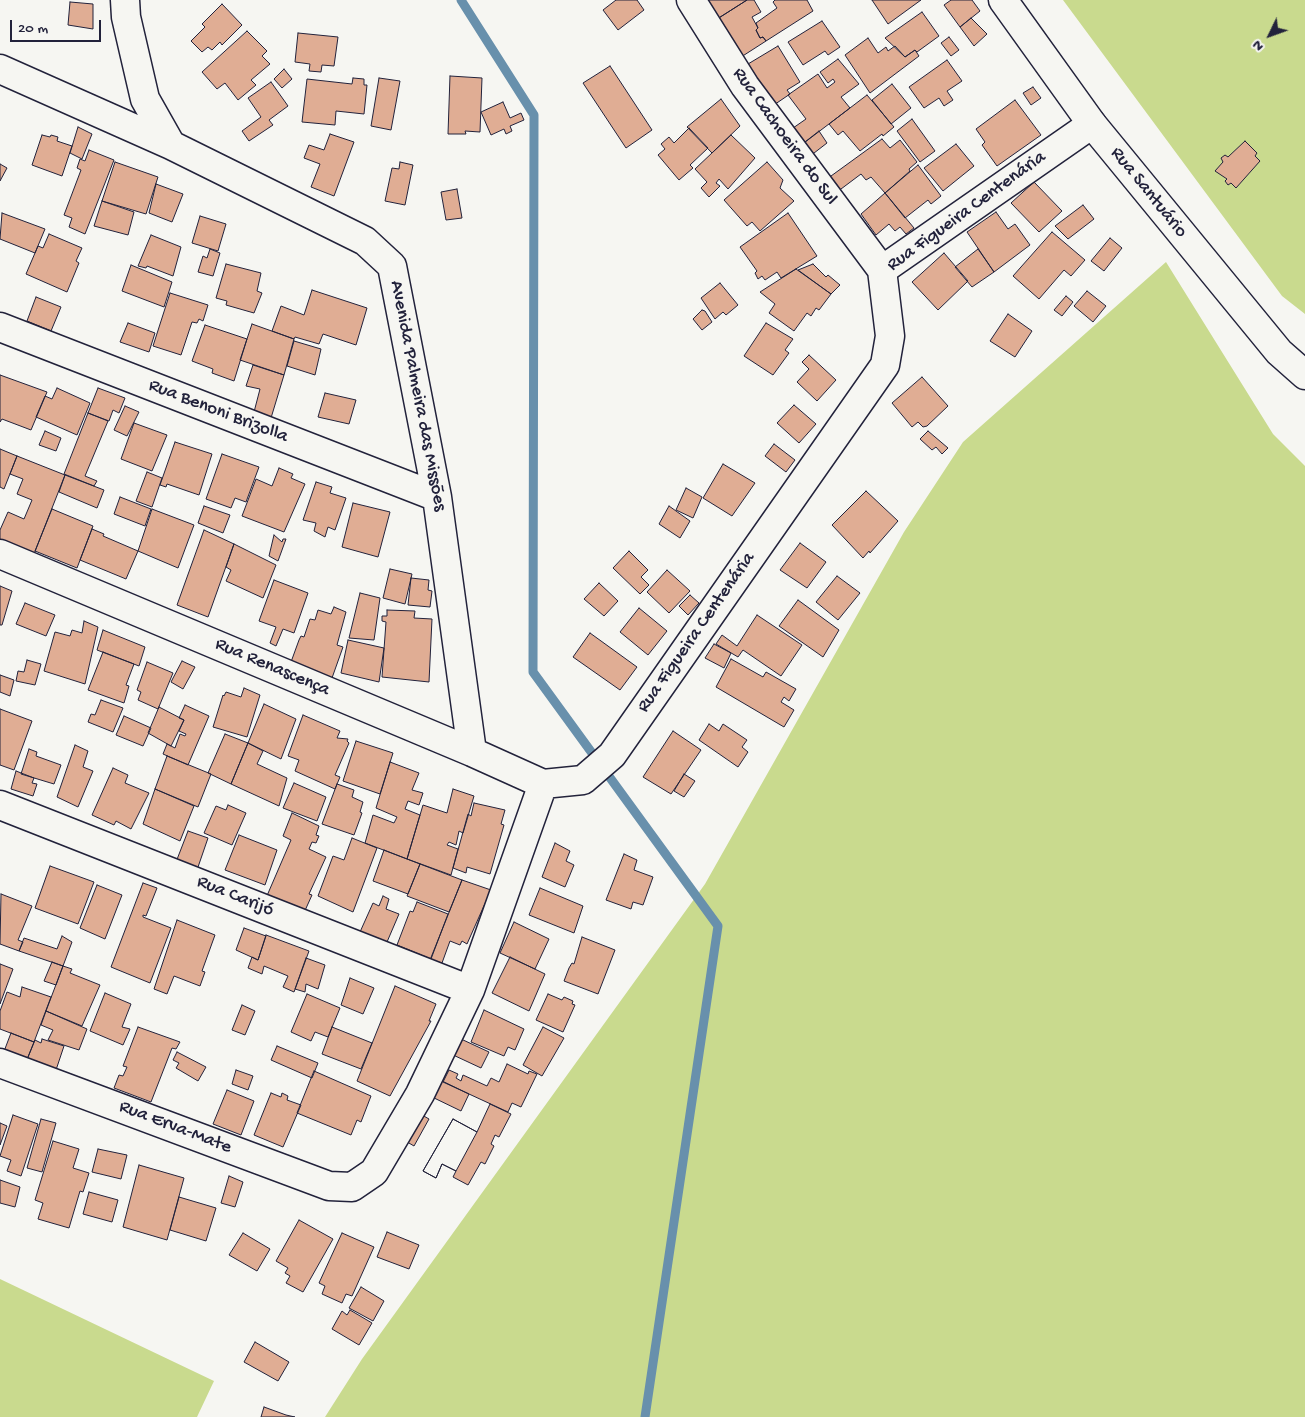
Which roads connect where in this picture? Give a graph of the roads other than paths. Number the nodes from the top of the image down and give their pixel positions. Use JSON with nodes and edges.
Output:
{"nodes":[{"id":1,"x":125,"y":0,"type":"edge"},
{"id":2,"x":691,"y":0,"type":"edge"},
{"id":3,"x":1003,"y":0,"type":"edge"},
{"id":4,"x":0,"y":69,"type":"edge"},
{"id":5,"x":1092,"y":124,"type":"junction"},
{"id":6,"x":171,"y":145,"type":"junction"},
{"id":7,"x":882,"y":270,"type":"junction"},
{"id":8,"x":0,"y":328,"type":"edge"},
{"id":9,"x":1305,"y":375,"type":"edge"},
{"id":10,"x":437,"y":498,"type":"junction"},
{"id":11,"x":0,"y":554,"type":"edge"},
{"id":12,"x":472,"y":752,"type":"junction"},
{"id":13,"x":543,"y":784,"type":"junction"},
{"id":14,"x":0,"y":804,"type":"edge"},
{"id":15,"x":470,"y":990,"type":"junction"},
{"id":16,"x":0,"y":1063,"type":"edge"}],
"edges":[{"from":1,"to":6,"type":"street"},
{"from":2,"to":7,"type":"street","name":"Rua Cachoeira do Sul"},
{"from":3,"to":5,"type":"street","name":"Rua Santuário"},
{"from":4,"to":6,"type":"street","name":"Avenida Palmeira das Missões"},
{"from":5,"to":7,"type":"street","name":"Rua Figueira Centenária"},
{"from":5,"to":9,"type":"street","name":"Rua Santuário"},
{"from":6,"to":10,"type":"street","name":"Avenida Palmeira das Missões"},
{"from":7,"to":13,"type":"street","name":"Rua Figueira Centenária"},
{"from":8,"to":10,"type":"street","name":"Rua Benoni Brizolla"},
{"from":10,"to":12,"type":"street","name":"Avenida Palmeira das Missões"},
{"from":11,"to":12,"type":"street","name":"Rua Renascença"},
{"from":12,"to":13,"type":"street","name":"Rua Renascença"},
{"from":13,"to":15,"type":"street"},
{"from":14,"to":15,"type":"street","name":"Rua Carijó"},
{"from":15,"to":16,"type":"street","name":"Rua Erva-Mate"}]}
